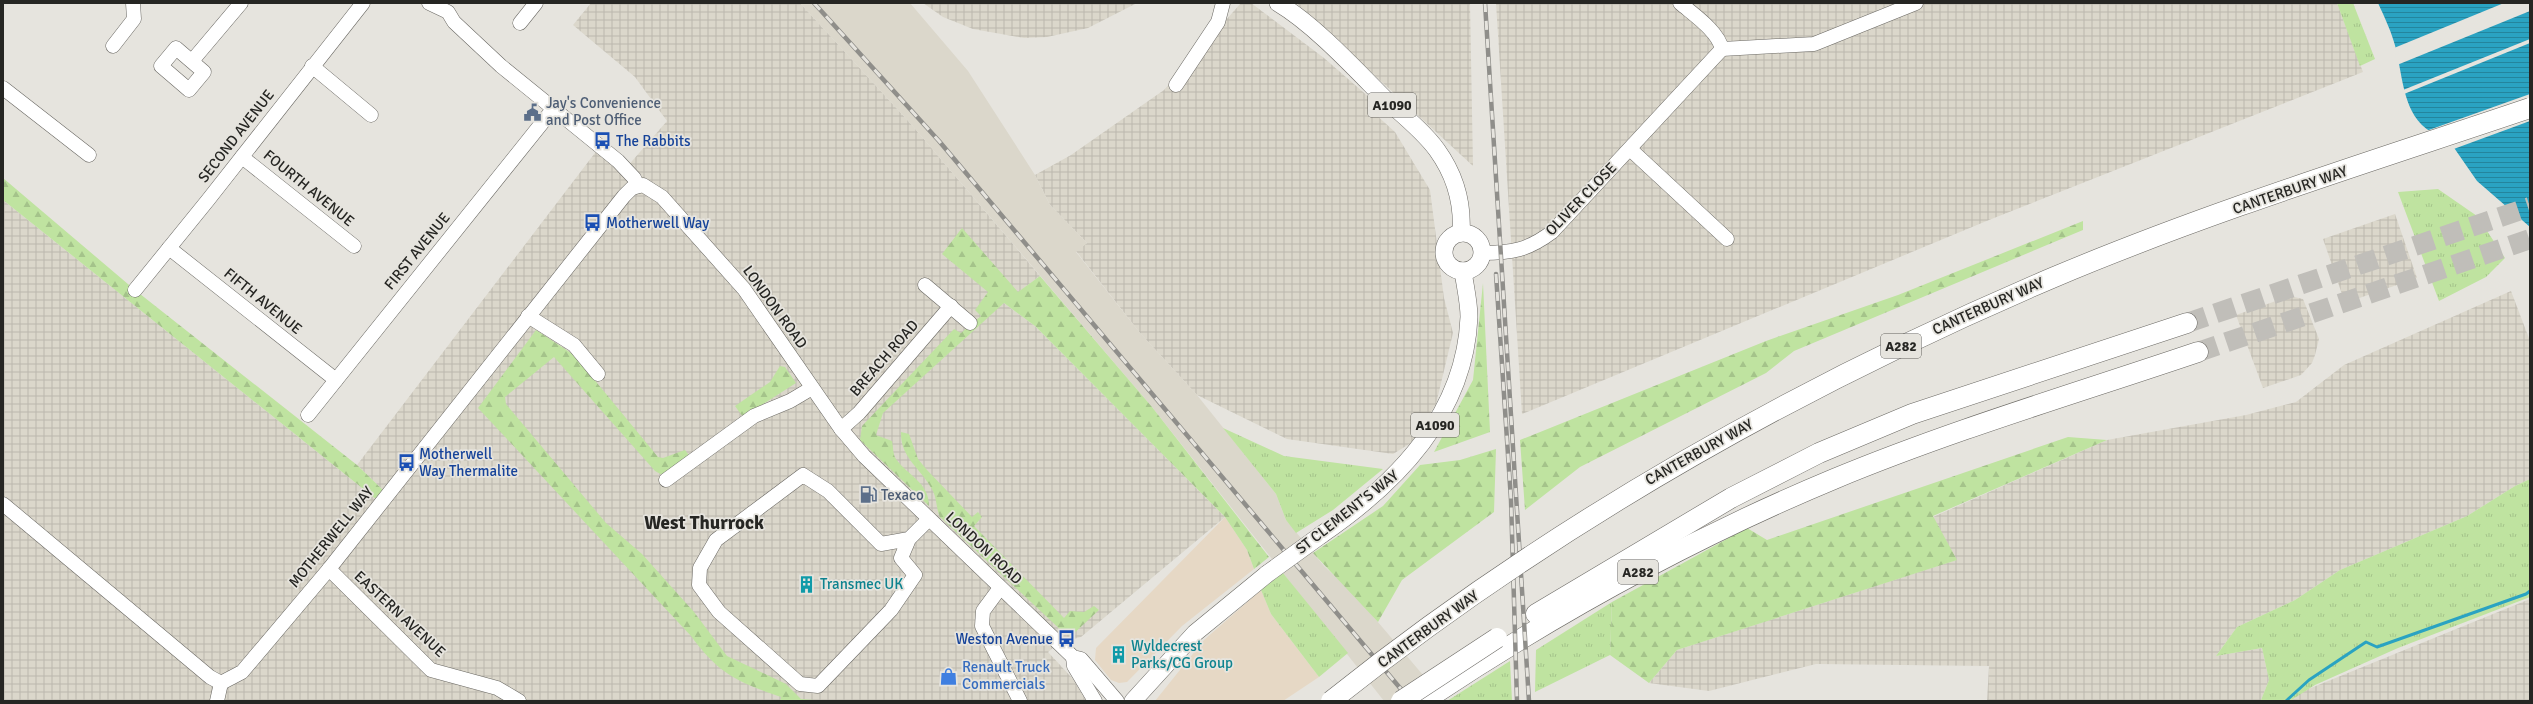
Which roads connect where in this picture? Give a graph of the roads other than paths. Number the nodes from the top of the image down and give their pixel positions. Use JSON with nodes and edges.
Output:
{"nodes":[{"id":1,"x":133,"y":3,"type":"edge"},
{"id":2,"x":241,"y":3,"type":"edge"},
{"id":3,"x":363,"y":3,"type":"edge"},
{"id":4,"x":429,"y":3,"type":"edge"},
{"id":5,"x":1223,"y":3,"type":"edge"},
{"id":6,"x":1278,"y":3,"type":"edge"},
{"id":7,"x":1680,"y":3,"type":"edge"},
{"id":8,"x":1916,"y":3,"type":"edge"},
{"id":9,"x":530,"y":5,"type":"edge"},
{"id":10,"x":452,"y":7,"type":"edge"},
{"id":11,"x":520,"y":23,"type":"dead end"},
{"id":12,"x":112,"y":46,"type":"dead end"},
{"id":13,"x":1722,"y":49,"type":"junction"},
{"id":14,"x":192,"y":61,"type":"dead end"},
{"id":15,"x":312,"y":66,"type":"junction"},
{"id":16,"x":1176,"y":85,"type":"dead end"},
{"id":17,"x":3,"y":88,"type":"edge"},
{"id":18,"x":554,"y":108,"type":"junction"},
{"id":19,"x":2530,"y":108,"type":"edge"},
{"id":20,"x":371,"y":115,"type":"dead end"},
{"id":21,"x":1630,"y":148,"type":"junction"},
{"id":22,"x":89,"y":155,"type":"dead end"},
{"id":23,"x":242,"y":157,"type":"junction"},
{"id":24,"x":638,"y":186,"type":"junction"},
{"id":25,"x":1461,"y":233,"type":"junction"},
{"id":26,"x":1727,"y":239,"type":"dead end"},
{"id":27,"x":354,"y":246,"type":"dead end"},
{"id":28,"x":169,"y":248,"type":"junction"},
{"id":29,"x":1482,"y":253,"type":"junction"},
{"id":30,"x":1463,"y":271,"type":"junction"},
{"id":31,"x":925,"y":284,"type":"dead end"},
{"id":32,"x":135,"y":290,"type":"dead end"},
{"id":33,"x":951,"y":306,"type":"junction"},
{"id":34,"x":528,"y":316,"type":"junction"},
{"id":35,"x":970,"y":323,"type":"dead end"},
{"id":36,"x":2187,"y":323,"type":"tunnel mouth"},
{"id":37,"x":2198,"y":352,"type":"tunnel mouth"},
{"id":38,"x":598,"y":374,"type":"dead end"},
{"id":39,"x":336,"y":380,"type":"junction"},
{"id":40,"x":812,"y":388,"type":"junction"},
{"id":41,"x":308,"y":415,"type":"dead end"},
{"id":42,"x":841,"y":429,"type":"junction"},
{"id":43,"x":666,"y":480,"type":"dead end"},
{"id":44,"x":3,"y":504,"type":"edge"},
{"id":45,"x":929,"y":519,"type":"junction"},
{"id":46,"x":909,"y":539,"type":"junction"},
{"id":47,"x":329,"y":569,"type":"junction"},
{"id":48,"x":1000,"y":588,"type":"junction"},
{"id":49,"x":1544,"y":617,"type":"junction"},
{"id":50,"x":1073,"y":657,"type":"junction"},
{"id":51,"x":221,"y":683,"type":"junction"},
{"id":52,"x":217,"y":701,"type":"edge"},
{"id":53,"x":519,"y":701,"type":"edge"},
{"id":54,"x":1020,"y":701,"type":"edge"},
{"id":55,"x":1095,"y":701,"type":"edge"},
{"id":56,"x":1117,"y":701,"type":"edge"},
{"id":57,"x":1134,"y":701,"type":"edge"},
{"id":58,"x":1331,"y":701,"type":"edge"},
{"id":59,"x":1401,"y":701,"type":"edge"},
{"id":60,"x":1424,"y":701,"type":"edge"}],
"edges":[{"from":1,"to":12,"type":"street"},
{"from":2,"to":14,"type":"street"},
{"from":3,"to":15,"type":"street","name":"SECOND AVENUE"},
{"from":4,"to":10,"type":"street"},
{"from":5,"to":16,"type":"street"},
{"from":6,"to":25,"type":"main road","number":"A1090"},
{"from":7,"to":13,"type":"street"},
{"from":8,"to":13,"type":"street"},
{"from":9,"to":11,"type":"street"},
{"from":10,"to":18,"type":"street"},
{"from":13,"to":21,"type":"street","name":"OLIVER CLOSE"},
{"from":15,"to":20,"type":"street"},
{"from":15,"to":23,"type":"street","name":"SECOND AVENUE"},
{"from":17,"to":22,"type":"street"},
{"from":18,"to":24,"type":"street"},
{"from":18,"to":39,"type":"street","name":"FIRST AVENUE"},
{"from":19,"to":58,"type":"highway","name":"CANTERBURY WAY","number":"A282","bridge":true},
{"from":21,"to":26,"type":"street"},
{"from":21,"to":29,"type":"street","name":"OLIVER CLOSE"},
{"from":23,"to":27,"type":"street","name":"FOURTH AVENUE"},
{"from":23,"to":28,"type":"street","name":"SECOND AVENUE"},
{"from":24,"to":34,"type":"street","name":"MOTHERWELL WAY"},
{"from":24,"to":40,"type":"street","name":"LONDON ROAD"},
{"from":25,"to":29,"type":"main road"},
{"from":25,"to":30,"type":"main road"},
{"from":28,"to":32,"type":"street","name":"SECOND AVENUE"},
{"from":28,"to":39,"type":"street","name":"FIFTH AVENUE"},
{"from":29,"to":30,"type":"main road"},
{"from":30,"to":57,"type":"main road","name":"ST CLEMENT'S WAY","number":"A1090","bridge":true},
{"from":31,"to":33,"type":"street"},
{"from":33,"to":35,"type":"street"},
{"from":33,"to":42,"type":"street","name":"BREACH ROAD"},
{"from":34,"to":38,"type":"street"},
{"from":34,"to":47,"type":"street","name":"MOTHERWELL WAY"},
{"from":36,"to":49,"type":"highway","number":"A282"},
{"from":37,"to":49,"type":"highway","number":"A282"},
{"from":39,"to":41,"type":"street","name":"FIRST AVENUE"},
{"from":40,"to":42,"type":"street","name":"LONDON ROAD"},
{"from":40,"to":43,"type":"street"},
{"from":42,"to":45,"type":"street","name":"LONDON ROAD"},
{"from":44,"to":51,"type":"street"},
{"from":45,"to":46,"type":"street"},
{"from":45,"to":48,"type":"street","name":"LONDON ROAD"},
{"from":46,"to":46,"type":"street"},
{"from":47,"to":51,"type":"street","name":"MOTHERWELL WAY"},
{"from":47,"to":53,"type":"street","name":"EASTERN AVENUE"},
{"from":48,"to":50,"type":"street","name":"LONDON ROAD"},
{"from":48,"to":54,"type":"street"},
{"from":49,"to":59,"type":"highway","number":"A282","bridge":true},
{"from":49,"to":60,"type":"highway","number":"A282"},
{"from":50,"to":55,"type":"street","name":"LONDON ROAD"},
{"from":50,"to":56,"type":"street","name":"LONDON ROAD"},
{"from":51,"to":52,"type":"street"}]}
